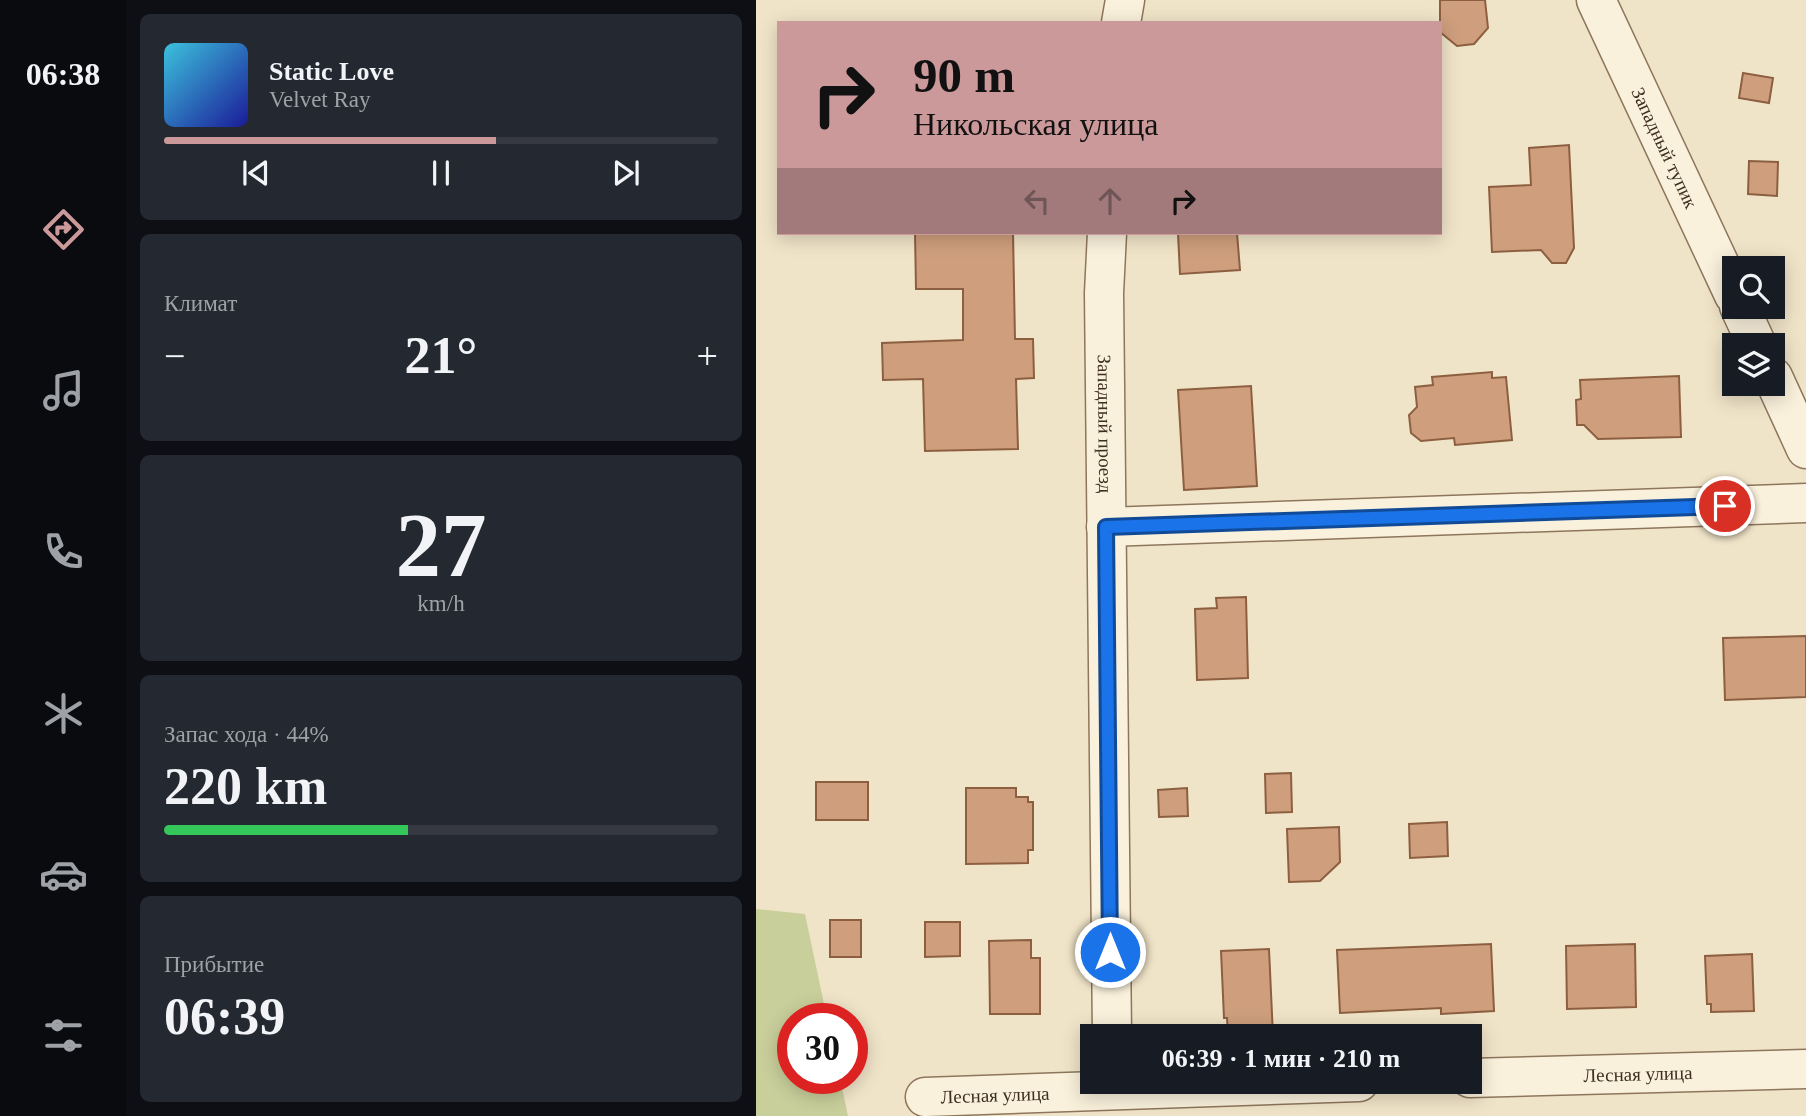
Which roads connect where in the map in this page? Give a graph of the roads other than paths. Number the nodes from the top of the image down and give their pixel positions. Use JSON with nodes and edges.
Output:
{"nodes":[{"id":1,"x":1125,"y":0,"type":"edge"},
{"id":2,"x":1596,"y":0,"type":"edge"},
{"id":3,"x":1121,"y":21,"type":"edge"},
{"id":4,"x":1107,"y":235,"type":"edge"},
{"id":5,"x":1722,"y":269,"type":"edge"},
{"id":6,"x":1782,"y":396,"type":"edge"},
{"id":7,"x":1806,"y":449,"type":"edge"},
{"id":8,"x":1806,"y":503,"type":"edge"},
{"id":9,"x":1106,"y":527,"type":"junction"},
{"id":10,"x":1112,"y":1024,"type":"edge"},
{"id":11,"x":1806,"y":1069,"type":"edge"},
{"id":12,"x":1482,"y":1078,"type":"edge"},
{"id":13,"x":1080,"y":1087,"type":"edge"},
{"id":14,"x":925,"y":1097,"type":"dead end"}],
"edges":[{"from":1,"to":3,"type":"street"},
{"from":2,"to":5,"type":"street","name":"Западный тупик"},
{"from":4,"to":9,"type":"street","name":"Западный проезд"},
{"from":6,"to":7,"type":"street"},
{"from":8,"to":9,"type":"street"},
{"from":9,"to":10,"type":"street","name":"Западный проезд"},
{"from":11,"to":12,"type":"street","name":"Лесная улица"},
{"from":13,"to":14,"type":"street","name":"Лесная улица"}]}
